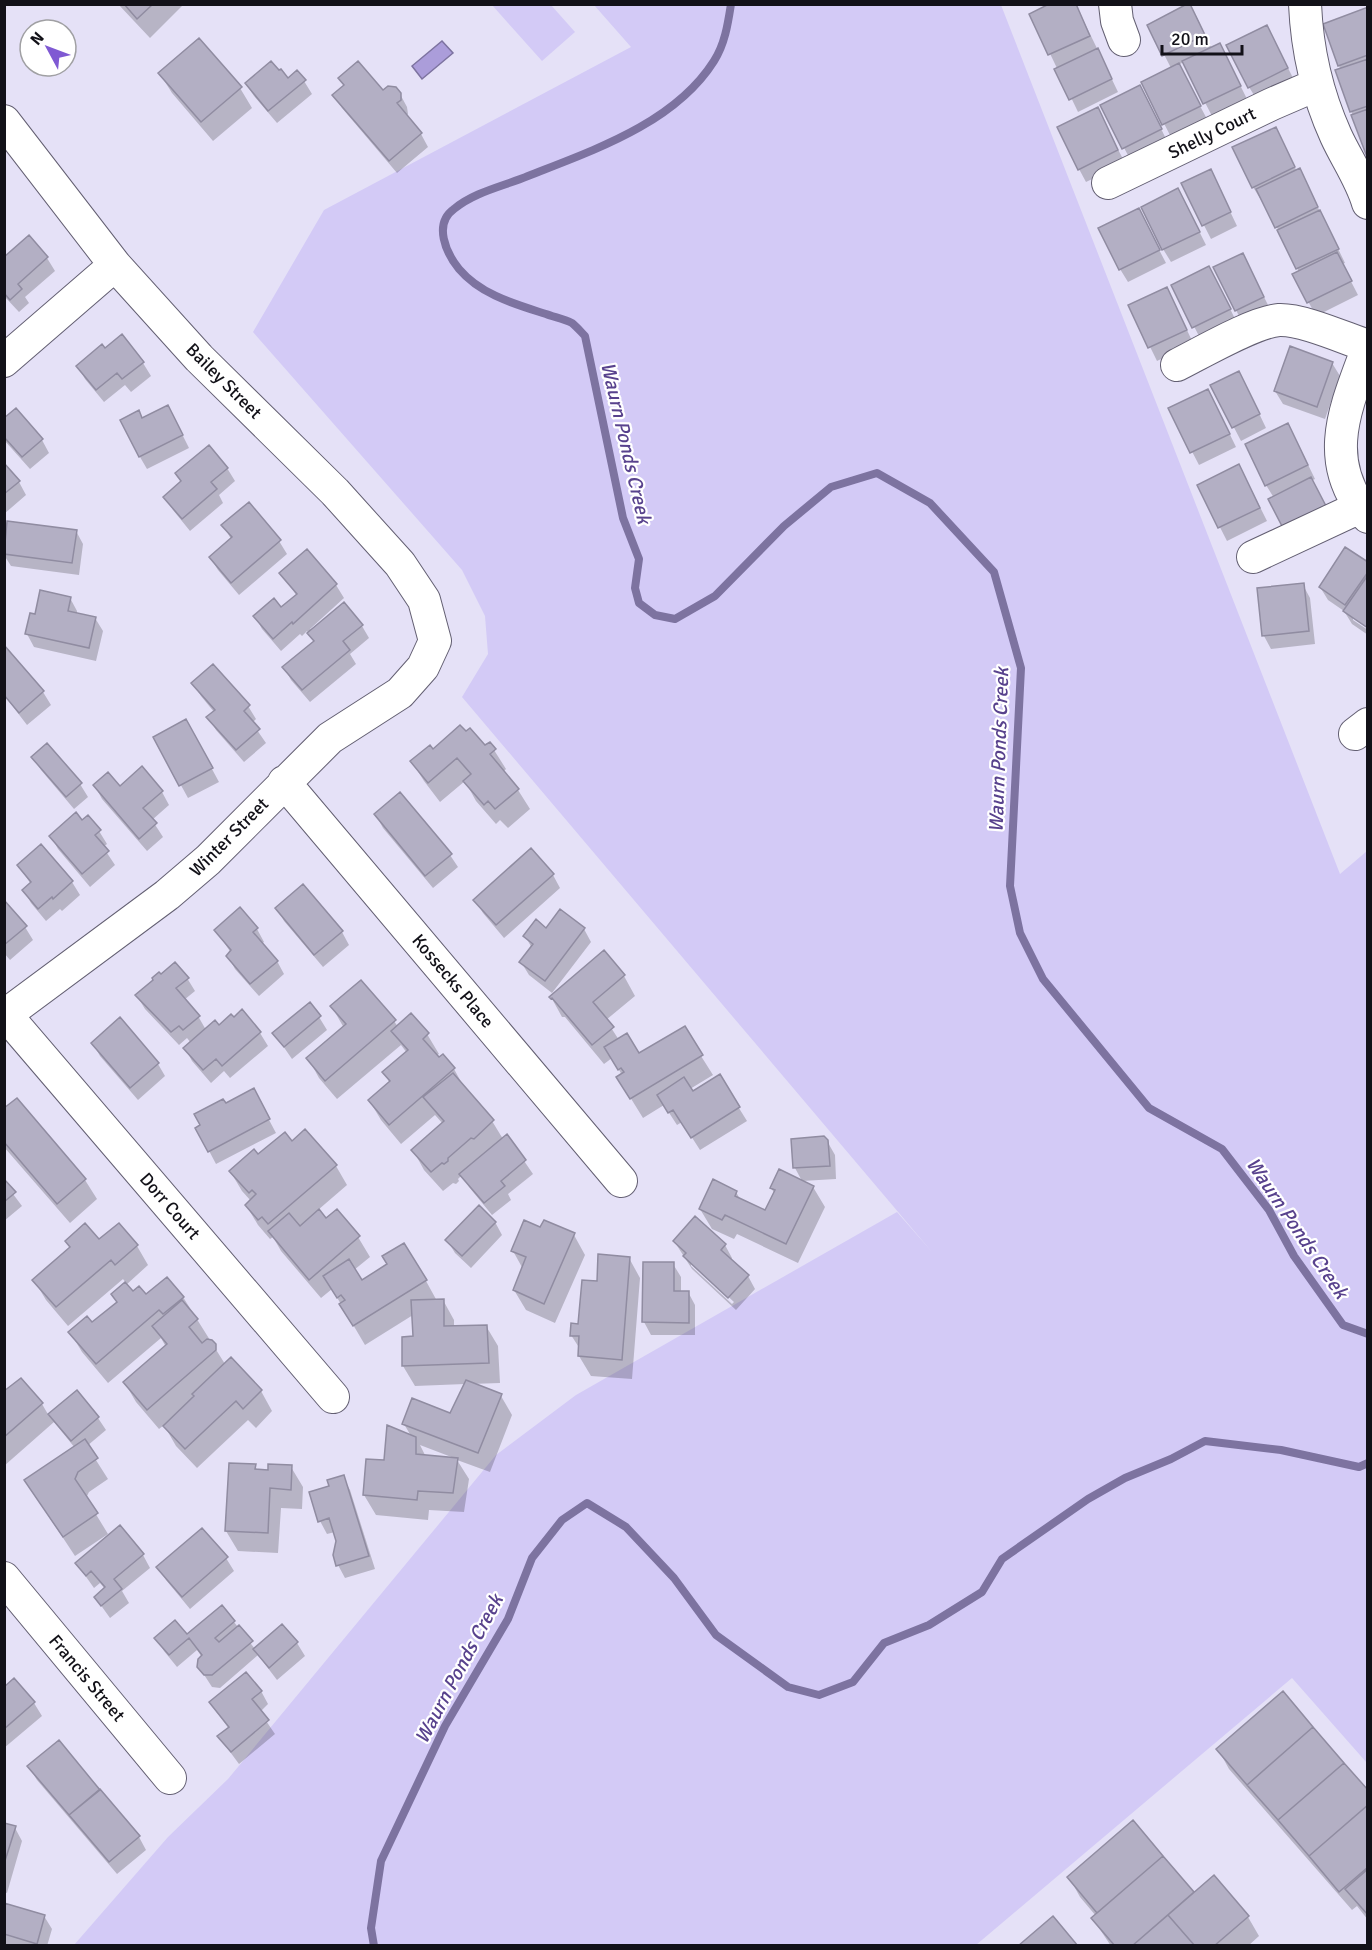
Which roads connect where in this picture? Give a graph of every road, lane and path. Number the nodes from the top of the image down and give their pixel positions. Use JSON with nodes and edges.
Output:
{"nodes":[{"id":1,"x":1114,"y":4,"type":"edge"},
{"id":2,"x":1305,"y":4,"type":"edge"},
{"id":3,"x":1124,"y":39,"type":"dead end"},
{"id":4,"x":1316,"y":85,"type":"junction"},
{"id":5,"x":4,"y":121,"type":"edge"},
{"id":6,"x":1108,"y":183,"type":"dead end"},
{"id":7,"x":1368,"y":203,"type":"edge"},
{"id":8,"x":115,"y":265,"type":"junction"},
{"id":9,"x":1368,"y":346,"type":"edge"},
{"id":10,"x":4,"y":361,"type":"edge"},
{"id":11,"x":1177,"y":365,"type":"dead end"},
{"id":12,"x":1364,"y":512,"type":"edge"},
{"id":13,"x":1253,"y":557,"type":"dead end"},
{"id":14,"x":435,"y":641,"type":"joint"},
{"id":15,"x":284,"y":782,"type":"junction"},
{"id":16,"x":5,"y":1016,"type":"edge"},
{"id":17,"x":621,"y":1181,"type":"dead end"},
{"id":18,"x":333,"y":1397,"type":"dead end"},
{"id":19,"x":4,"y":1578,"type":"edge"},
{"id":20,"x":170,"y":1778,"type":"dead end"}],
"edges":[{"from":1,"to":3,"type":"street"},
{"from":2,"to":4,"type":"street"},
{"from":4,"to":6,"type":"street","name":"Shelly Court"},
{"from":4,"to":7,"type":"street"},
{"from":5,"to":8,"type":"street","name":"Bailey Street"},
{"from":8,"to":10,"type":"street"},
{"from":8,"to":14,"type":"street","name":"Bailey Street"},
{"from":9,"to":11,"type":"street"},
{"from":9,"to":12,"type":"street"},
{"from":12,"to":13,"type":"street"},
{"from":14,"to":15,"type":"street","name":"Winter Street"},
{"from":15,"to":16,"type":"street","name":"Winter Street"},
{"from":15,"to":17,"type":"street","name":"Kossecks Place"},
{"from":16,"to":18,"type":"street","name":"Dorr Court"},
{"from":19,"to":20,"type":"street","name":"Francis Street"}]}
